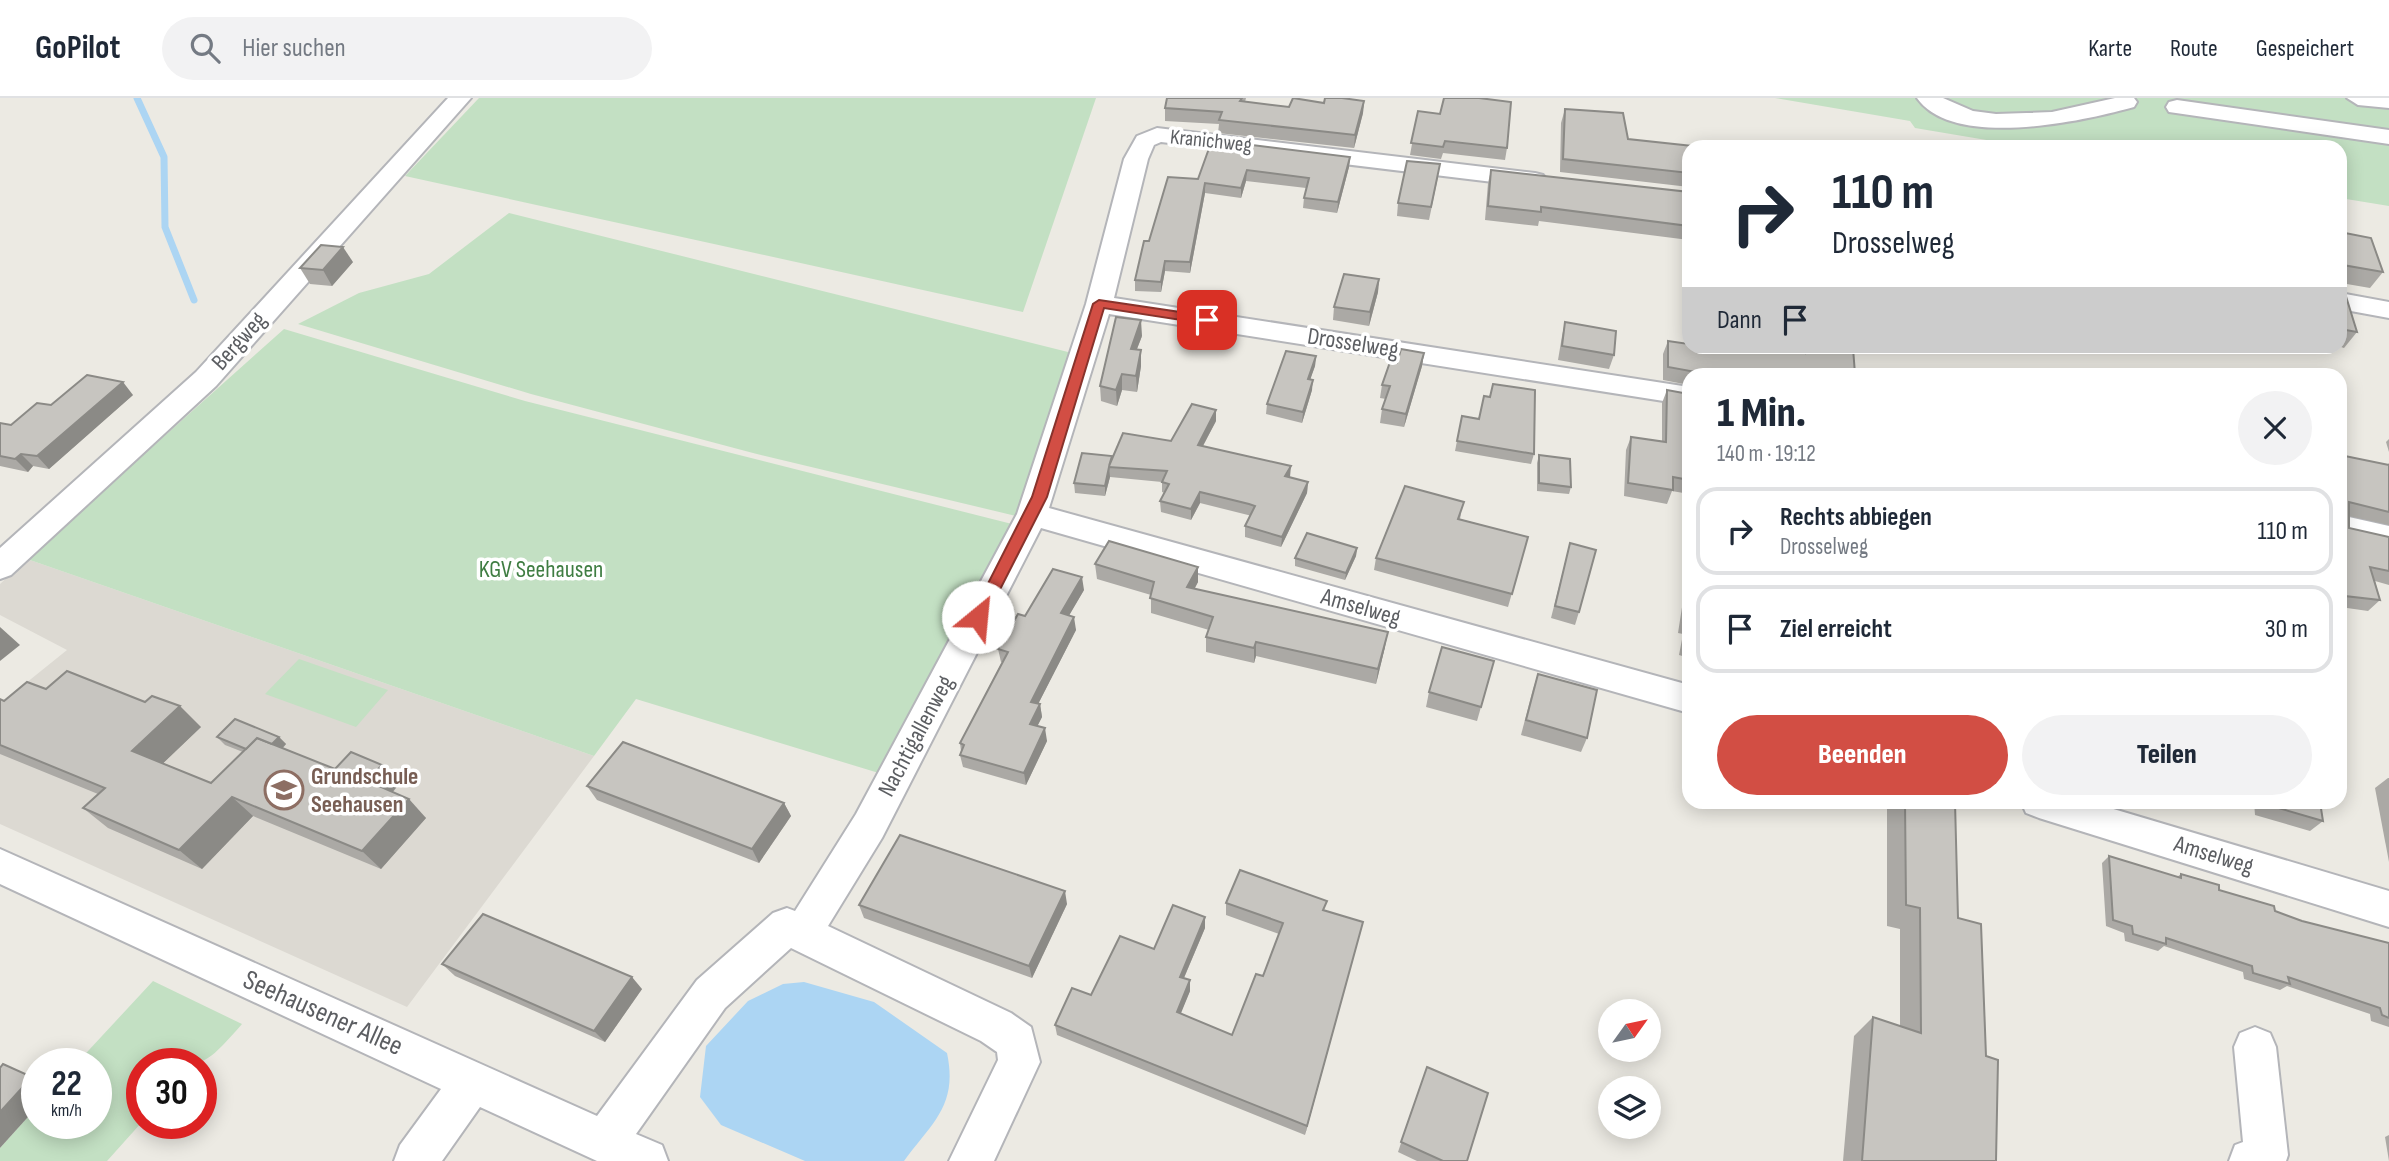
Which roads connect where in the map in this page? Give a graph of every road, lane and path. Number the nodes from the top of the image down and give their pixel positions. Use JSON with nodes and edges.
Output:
{"nodes":[{"id":1,"x":460,"y":98,"type":"edge"},
{"id":2,"x":1928,"y":98,"type":"edge"},
{"id":3,"x":2224,"y":98,"type":"edge"},
{"id":4,"x":2358,"y":98,"type":"edge"},
{"id":5,"x":2120,"y":100,"type":"edge"},
{"id":6,"x":2389,"y":101,"type":"edge"},
{"id":7,"x":2162,"y":107,"type":"junction"},
{"id":8,"x":1150,"y":136,"type":"joint"},
{"id":9,"x":2389,"y":137,"type":"edge"},
{"id":10,"x":1557,"y":182,"type":"edge"},
{"id":11,"x":2347,"y":302,"type":"edge"},
{"id":12,"x":1099,"y":304,"type":"junction"},
{"id":13,"x":2389,"y":310,"type":"edge"},
{"id":14,"x":1682,"y":395,"type":"edge"},
{"id":15,"x":1032,"y":514,"type":"junction"},
{"id":16,"x":2347,"y":528,"type":"edge"},
{"id":17,"x":2389,"y":537,"type":"edge"},
{"id":18,"x":0,"y":567,"type":"edge"},
{"id":19,"x":1682,"y":697,"type":"edge"},
{"id":20,"x":2062,"y":809,"type":"edge"},
{"id":21,"x":0,"y":866,"type":"edge"},
{"id":22,"x":2389,"y":909,"type":"edge"},
{"id":23,"x":802,"y":934,"type":"junction"},
{"id":24,"x":2255,"y":1047,"type":"dead end"},
{"id":25,"x":473,"y":1080,"type":"junction"},
{"id":26,"x":605,"y":1142,"type":"junction"},
{"id":27,"x":416,"y":1161,"type":"edge"},
{"id":28,"x":646,"y":1161,"type":"edge"},
{"id":29,"x":971,"y":1161,"type":"edge"},
{"id":30,"x":2251,"y":1161,"type":"edge"}],
"edges":[{"from":1,"to":18,"type":"street","name":"Bergweg"},
{"from":2,"to":5,"type":"street"},
{"from":3,"to":7,"type":"street"},
{"from":4,"to":6,"type":"street"},
{"from":5,"to":7,"type":"street"},
{"from":7,"to":9,"type":"street"},
{"from":8,"to":10,"type":"street","name":"Kranichweg"},
{"from":8,"to":12,"type":"street","name":"Nachtigallenweg"},
{"from":11,"to":13,"type":"street"},
{"from":12,"to":14,"type":"street","name":"Drosselweg"},
{"from":12,"to":15,"type":"street","name":"Nachtigallenweg"},
{"from":15,"to":19,"type":"street","name":"Amselweg"},
{"from":15,"to":23,"type":"street","name":"Nachtigallenweg"},
{"from":16,"to":17,"type":"street"},
{"from":20,"to":22,"type":"street","name":"Amselweg"},
{"from":21,"to":25,"type":"street","name":"Seehausener Allee"},
{"from":23,"to":26,"type":"street"},
{"from":23,"to":29,"type":"street"},
{"from":24,"to":30,"type":"street"},
{"from":25,"to":26,"type":"street","name":"Seehausener Allee"},
{"from":25,"to":27,"type":"street"},
{"from":26,"to":28,"type":"street","name":"Seehausener Allee"}]}
